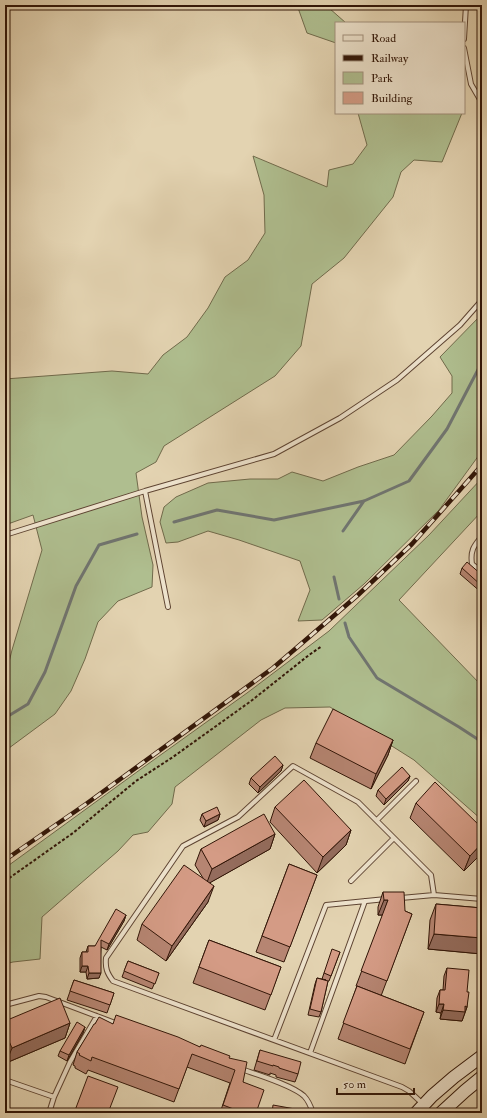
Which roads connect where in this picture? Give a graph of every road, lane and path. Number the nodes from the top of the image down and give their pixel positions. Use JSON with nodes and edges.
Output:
{"nodes":[{"id":1,"x":466,"y":5,"type":"edge"},
{"id":2,"x":465,"y":22,"type":"edge"},
{"id":3,"x":465,"y":53,"type":"edge"},
{"id":4,"x":482,"y":103,"type":"edge"},
{"id":5,"x":482,"y":300,"type":"edge"},
{"id":6,"x":146,"y":491,"type":"junction"},
{"id":7,"x":5,"y":535,"type":"edge"},
{"id":8,"x":482,"y":536,"type":"edge"},
{"id":9,"x":482,"y":572,"type":"edge"},
{"id":10,"x":168,"y":607,"type":"dead end"},
{"id":11,"x":322,"y":646,"type":"dead end"},
{"id":12,"x":416,"y":781,"type":"dead end"},
{"id":13,"x":377,"y":820,"type":"junction"},
{"id":14,"x":394,"y":838,"type":"junction"},
{"id":15,"x":5,"y":881,"type":"edge"},
{"id":16,"x":351,"y":881,"type":"dead end"},
{"id":17,"x":434,"y":895,"type":"junction"},
{"id":18,"x":396,"y":898,"type":"edge"},
{"id":19,"x":388,"y":899,"type":"edge"},
{"id":20,"x":482,"y":899,"type":"edge"},
{"id":21,"x":365,"y":901,"type":"junction"},
{"id":22,"x":5,"y":1005,"type":"edge"},
{"id":23,"x":97,"y":1016,"type":"junction"},
{"id":24,"x":126,"y":1027,"type":"edge"},
{"id":25,"x":274,"y":1040,"type":"junction"},
{"id":26,"x":310,"y":1053,"type":"junction"},
{"id":27,"x":482,"y":1056,"type":"edge"},
{"id":28,"x":235,"y":1067,"type":"edge"},
{"id":29,"x":482,"y":1077,"type":"edge"},
{"id":30,"x":5,"y":1080,"type":"edge"},
{"id":31,"x":54,"y":1097,"type":"junction"},
{"id":32,"x":420,"y":1109,"type":"edge"},
{"id":33,"x":49,"y":1113,"type":"edge"},
{"id":34,"x":313,"y":1113,"type":"edge"},
{"id":35,"x":441,"y":1113,"type":"edge"}],
"edges":[{"from":1,"to":2,"type":"lane"},
{"from":3,"to":4,"type":"lane"},
{"from":5,"to":6,"type":"lane"},
{"from":6,"to":7,"type":"lane"},
{"from":6,"to":10,"type":"lane"},
{"from":8,"to":9,"type":"lane"},
{"from":11,"to":15,"type":"path"},
{"from":12,"to":13,"type":"lane"},
{"from":13,"to":14,"type":"lane"},
{"from":13,"to":25,"type":"lane"},
{"from":14,"to":16,"type":"lane"},
{"from":14,"to":17,"type":"lane"},
{"from":17,"to":18,"type":"lane"},
{"from":17,"to":20,"type":"lane"},
{"from":19,"to":21,"type":"lane"},
{"from":21,"to":25,"type":"lane"},
{"from":21,"to":26,"type":"lane"},
{"from":22,"to":23,"type":"lane"},
{"from":23,"to":24,"type":"lane"},
{"from":23,"to":31,"type":"lane"},
{"from":25,"to":26,"type":"lane"},
{"from":26,"to":32,"type":"lane"},
{"from":27,"to":32,"type":"main road"},
{"from":28,"to":34,"type":"lane"},
{"from":29,"to":35,"type":"main road"},
{"from":30,"to":31,"type":"lane"},
{"from":31,"to":33,"type":"lane"}]}
